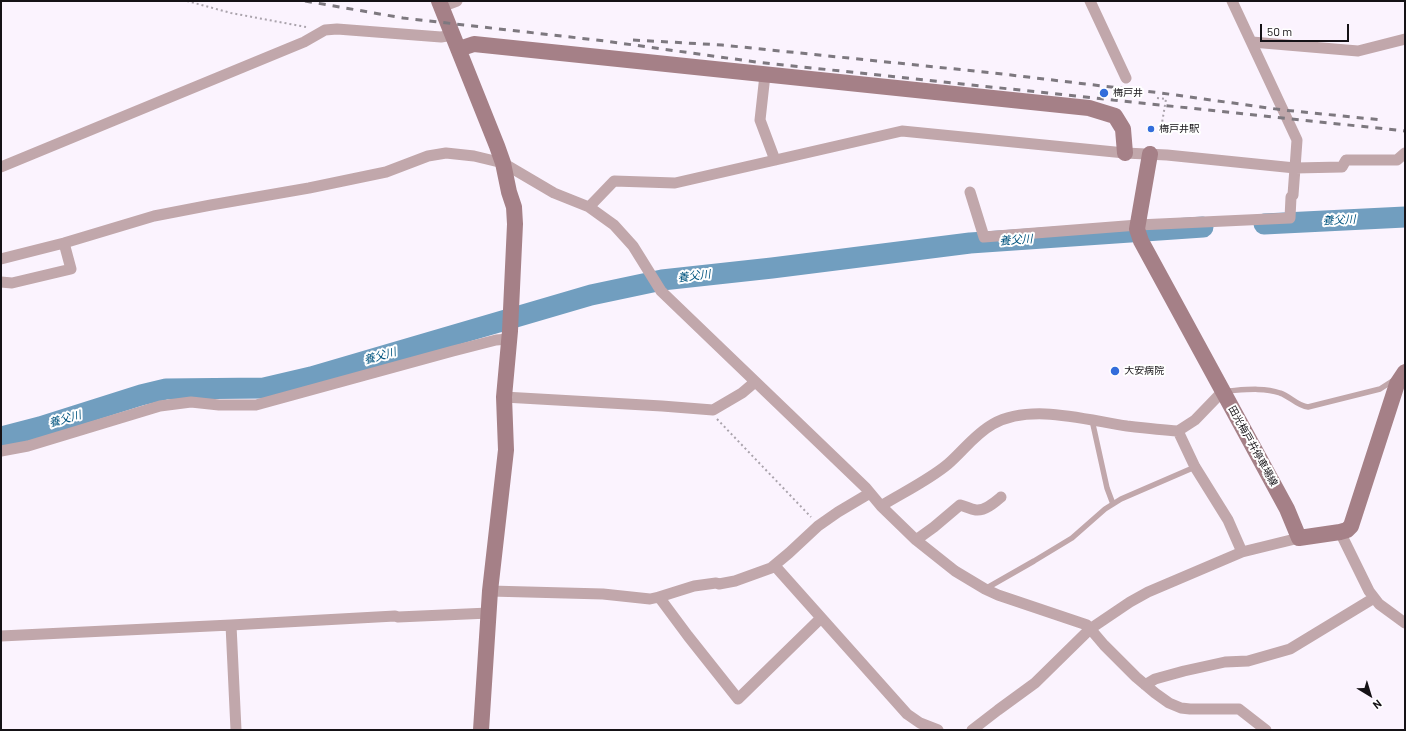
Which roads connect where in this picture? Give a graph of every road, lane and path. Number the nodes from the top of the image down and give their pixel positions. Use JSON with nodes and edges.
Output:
{"nodes":[{"id":1,"x":187,"y":1,"type":"edge"},
{"id":2,"x":457,"y":1,"type":"edge"},
{"id":3,"x":1090,"y":1,"type":"edge"},
{"id":4,"x":1232,"y":1,"type":"edge"},
{"id":5,"x":440,"y":4,"type":"edge"},
{"id":6,"x":325,"y":30,"type":"junction"},
{"id":7,"x":1405,"y":40,"type":"edge"},
{"id":8,"x":456,"y":42,"type":"junction"},
{"id":9,"x":1252,"y":42,"type":"junction"},
{"id":10,"x":765,"y":75,"type":"junction"},
{"id":11,"x":1126,"y":78,"type":"dead end"},
{"id":12,"x":1157,"y":98,"type":"dead end"},
{"id":13,"x":1162,"y":123,"type":"dead end"},
{"id":14,"x":1125,"y":153,"type":"junction"},
{"id":15,"x":1405,"y":153,"type":"edge"},
{"id":16,"x":1150,"y":154,"type":"junction"},
{"id":17,"x":775,"y":160,"type":"junction"},
{"id":18,"x":503,"y":163,"type":"junction"},
{"id":19,"x":1,"y":168,"type":"edge"},
{"id":20,"x":1295,"y":168,"type":"junction"},
{"id":21,"x":970,"y":192,"type":"dead end"},
{"id":22,"x":589,"y":207,"type":"junction"},
{"id":23,"x":1139,"y":232,"type":"junction"},
{"id":24,"x":64,"y":243,"type":"junction"},
{"id":25,"x":1,"y":259,"type":"edge"},
{"id":26,"x":1,"y":282,"type":"edge"},
{"id":27,"x":509,"y":335,"type":"junction"},
{"id":28,"x":1404,"y":373,"type":"edge"},
{"id":29,"x":755,"y":382,"type":"junction"},
{"id":30,"x":1223,"y":391,"type":"junction"},
{"id":31,"x":504,"y":397,"type":"junction"},
{"id":32,"x":713,"y":410,"type":"junction"},
{"id":33,"x":1092,"y":420,"type":"junction"},
{"id":34,"x":1178,"y":431,"type":"junction"},
{"id":35,"x":1,"y":451,"type":"edge"},
{"id":36,"x":1195,"y":467,"type":"junction"},
{"id":37,"x":870,"y":493,"type":"junction"},
{"id":38,"x":1001,"y":497,"type":"dead end"},
{"id":39,"x":1113,"y":504,"type":"junction"},
{"id":40,"x":881,"y":506,"type":"junction"},
{"id":41,"x":818,"y":526,"type":"junction"},
{"id":42,"x":1340,"y":532,"type":"junction"},
{"id":43,"x":1299,"y":538,"type":"junction"},
{"id":44,"x":916,"y":540,"type":"junction"},
{"id":45,"x":1242,"y":552,"type":"junction"},
{"id":46,"x":775,"y":566,"type":"junction"},
{"id":47,"x":985,"y":589,"type":"junction"},
{"id":48,"x":490,"y":591,"type":"junction"},
{"id":49,"x":659,"y":597,"type":"junction"},
{"id":50,"x":1374,"y":598,"type":"junction"},
{"id":51,"x":489,"y":613,"type":"junction"},
{"id":52,"x":821,"y":618,"type":"junction"},
{"id":53,"x":1405,"y":623,"type":"edge"},
{"id":54,"x":231,"y":625,"type":"junction"},
{"id":55,"x":1090,"y":629,"type":"junction"},
{"id":56,"x":1,"y":636,"type":"edge"},
{"id":57,"x":1145,"y":685,"type":"junction"},
{"id":58,"x":236,"y":730,"type":"edge"},
{"id":59,"x":481,"y":730,"type":"edge"},
{"id":60,"x":938,"y":730,"type":"edge"},
{"id":61,"x":972,"y":730,"type":"edge"},
{"id":62,"x":1266,"y":730,"type":"edge"}],
"edges":[{"from":1,"to":6,"type":"path"},
{"from":2,"to":5,"type":"street"},
{"from":3,"to":11,"type":"street"},
{"from":4,"to":9,"type":"street"},
{"from":5,"to":8,"type":"street"},
{"from":6,"to":8,"type":"street"},
{"from":6,"to":19,"type":"street"},
{"from":7,"to":9,"type":"street"},
{"from":8,"to":10,"type":"street"},
{"from":8,"to":18,"type":"street"},
{"from":9,"to":20,"type":"street"},
{"from":10,"to":14,"type":"street"},
{"from":10,"to":17,"type":"street"},
{"from":12,"to":13,"type":"path"},
{"from":14,"to":16,"type":"street"},
{"from":14,"to":17,"type":"street"},
{"from":15,"to":20,"type":"street"},
{"from":16,"to":20,"type":"street"},
{"from":16,"to":23,"type":"street"},
{"from":17,"to":22,"type":"street"},
{"from":18,"to":22,"type":"street"},
{"from":18,"to":24,"type":"street"},
{"from":18,"to":27,"type":"street"},
{"from":20,"to":23,"type":"street"},
{"from":21,"to":23,"type":"street"},
{"from":22,"to":29,"type":"street"},
{"from":23,"to":30,"type":"street","name":"田光梅戸井停車場線"},
{"from":24,"to":25,"type":"street"},
{"from":24,"to":26,"type":"street"},
{"from":27,"to":31,"type":"street"},
{"from":27,"to":35,"type":"street"},
{"from":28,"to":30,"type":"lane"},
{"from":28,"to":42,"type":"street"},
{"from":29,"to":32,"type":"street"},
{"from":29,"to":37,"type":"street"},
{"from":30,"to":34,"type":"street"},
{"from":30,"to":43,"type":"street","name":"田光梅戸井停車場線"},
{"from":31,"to":32,"type":"street"},
{"from":31,"to":48,"type":"street"},
{"from":32,"to":41,"type":"path"},
{"from":33,"to":34,"type":"street"},
{"from":33,"to":39,"type":"lane"},
{"from":33,"to":40,"type":"street"},
{"from":34,"to":36,"type":"street"},
{"from":36,"to":39,"type":"lane"},
{"from":36,"to":45,"type":"street"},
{"from":37,"to":40,"type":"street"},
{"from":37,"to":41,"type":"street"},
{"from":38,"to":44,"type":"street"},
{"from":39,"to":47,"type":"lane"},
{"from":40,"to":44,"type":"street"},
{"from":41,"to":46,"type":"street"},
{"from":42,"to":43,"type":"street"},
{"from":42,"to":50,"type":"street"},
{"from":43,"to":45,"type":"street"},
{"from":44,"to":47,"type":"street"},
{"from":45,"to":55,"type":"street"},
{"from":46,"to":49,"type":"street"},
{"from":46,"to":52,"type":"street"},
{"from":47,"to":55,"type":"street"},
{"from":48,"to":49,"type":"street"},
{"from":48,"to":51,"type":"street"},
{"from":49,"to":52,"type":"street"},
{"from":50,"to":53,"type":"street"},
{"from":50,"to":57,"type":"street"},
{"from":51,"to":54,"type":"street"},
{"from":51,"to":59,"type":"street"},
{"from":52,"to":60,"type":"street"},
{"from":54,"to":56,"type":"street"},
{"from":54,"to":58,"type":"street"},
{"from":55,"to":57,"type":"street"},
{"from":55,"to":61,"type":"street"},
{"from":57,"to":62,"type":"street"}]}
